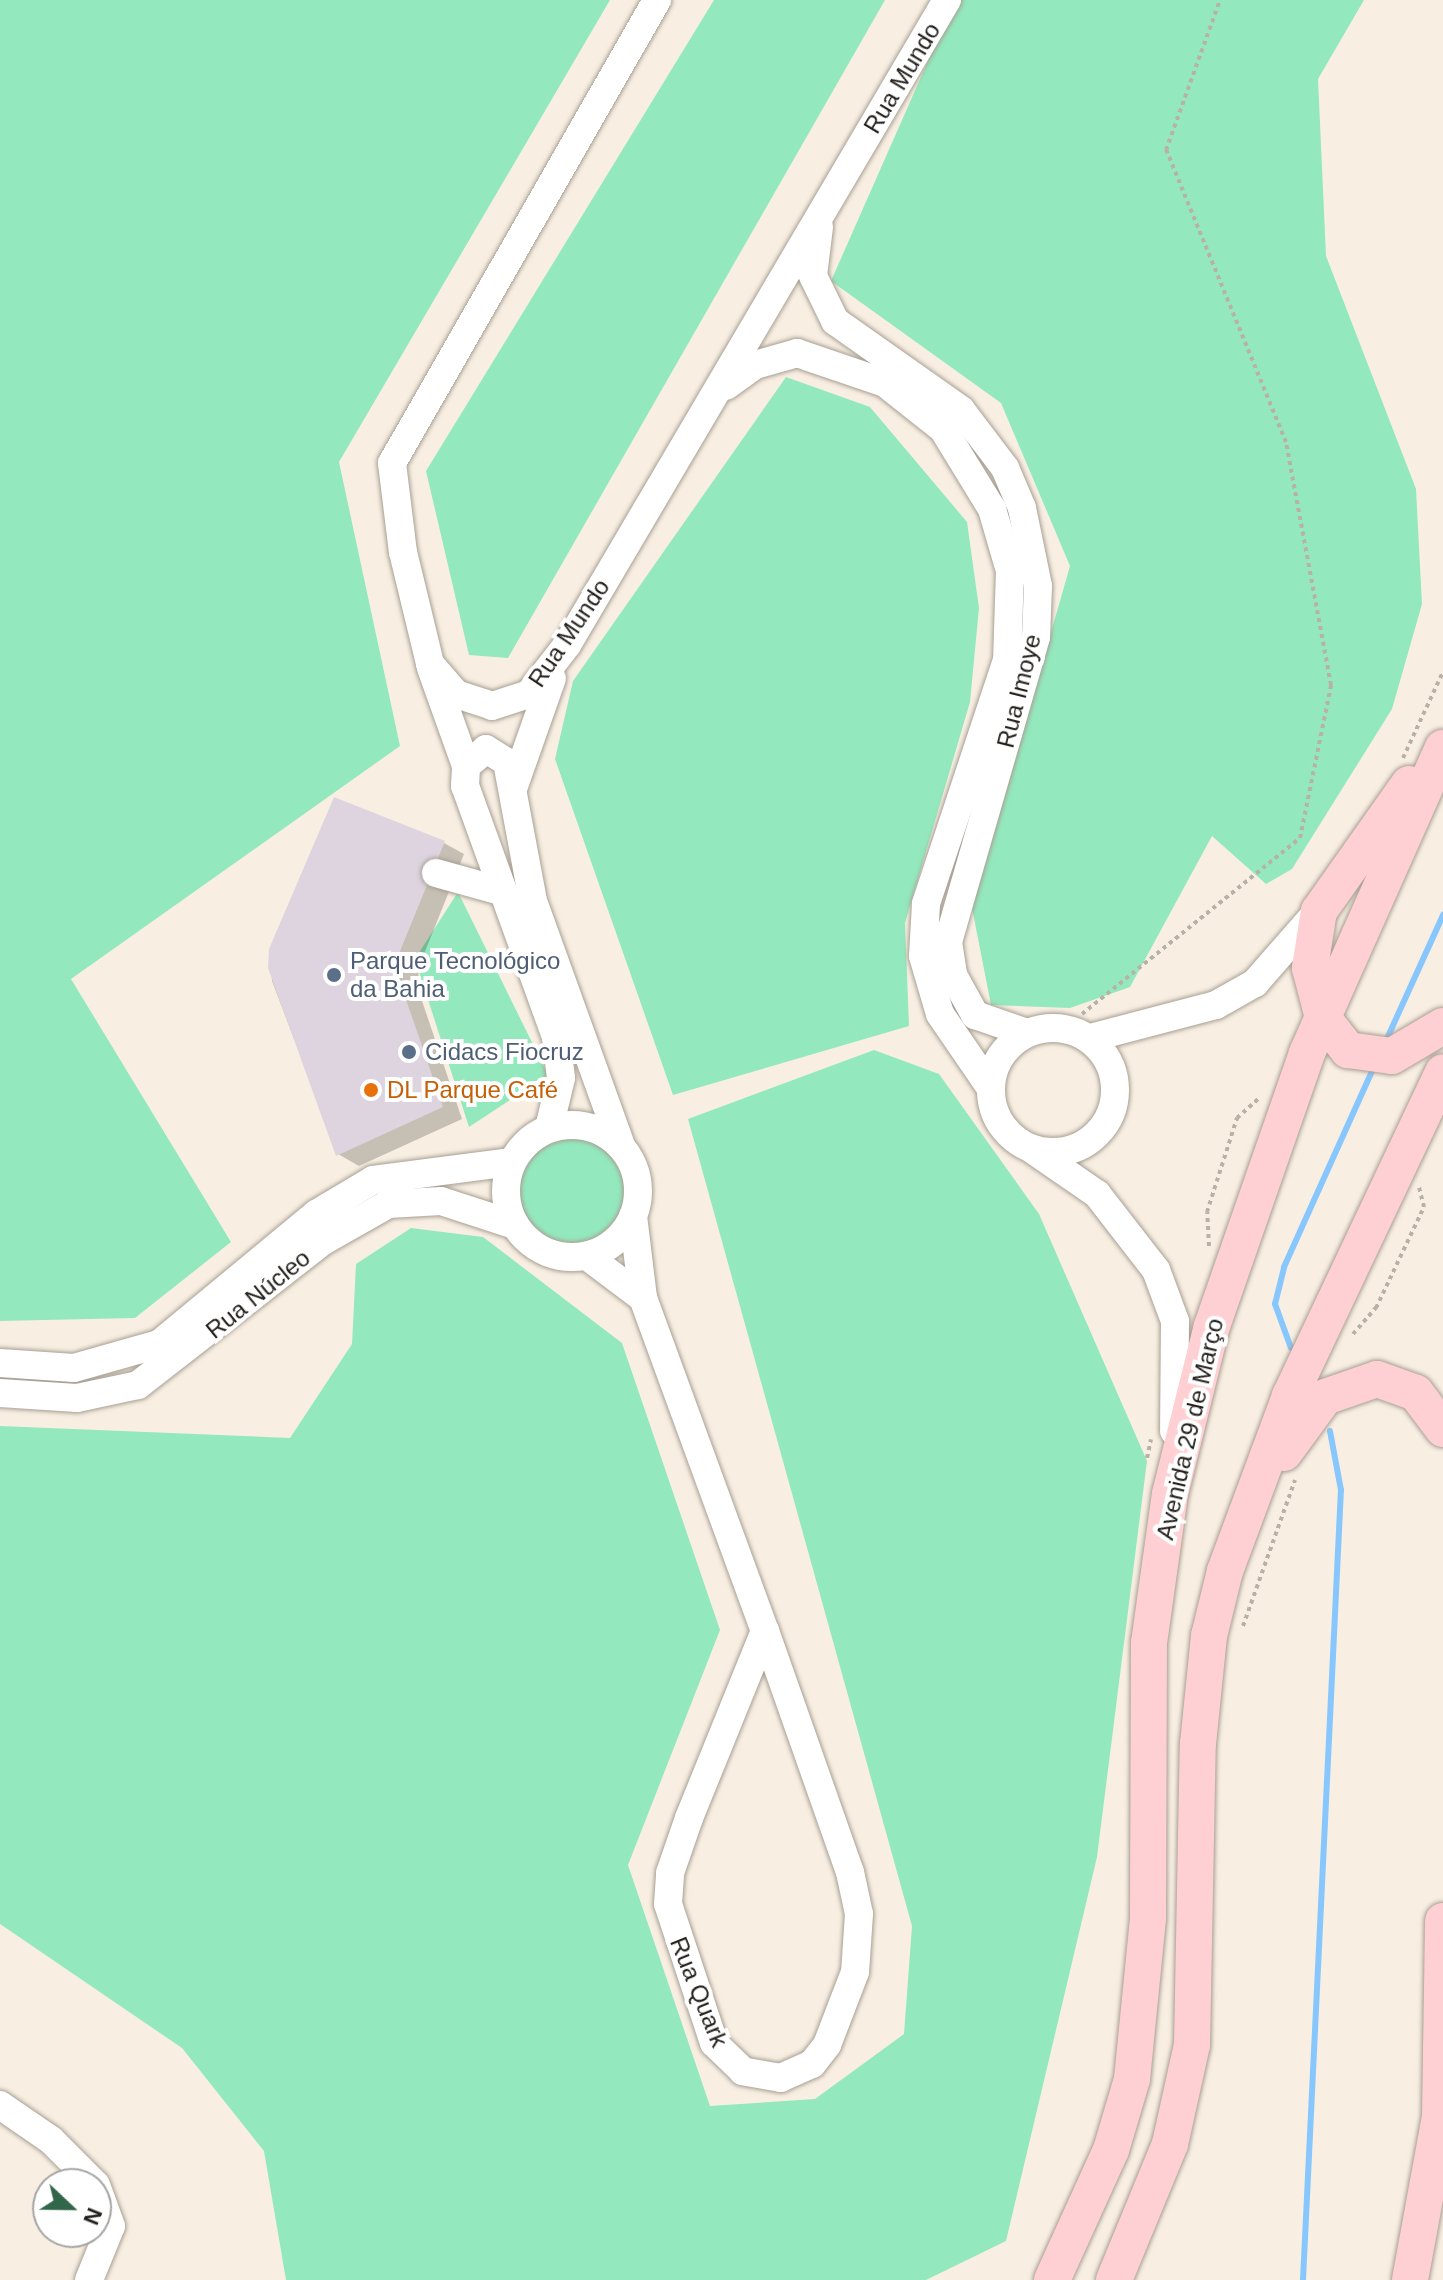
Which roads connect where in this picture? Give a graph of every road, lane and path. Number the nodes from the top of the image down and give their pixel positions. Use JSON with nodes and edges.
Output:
{"nodes":[{"id":1,"x":657,"y":0,"type":"edge"},
{"id":2,"x":947,"y":0,"type":"edge"},
{"id":3,"x":1220,"y":0,"type":"edge"},
{"id":4,"x":828,"y":199,"type":"junction"},
{"id":5,"x":716,"y":394,"type":"junction"},
{"id":6,"x":567,"y":645,"type":"junction"},
{"id":7,"x":430,"y":664,"type":"junction"},
{"id":8,"x":1443,"y":723,"type":"edge"},
{"id":9,"x":1443,"y":748,"type":"edge"},
{"id":10,"x":466,"y":766,"type":"junction"},
{"id":11,"x":512,"y":796,"type":"junction"},
{"id":12,"x":436,"y":873,"type":"dead end"},
{"id":13,"x":501,"y":891,"type":"junction"},
{"id":14,"x":1319,"y":911,"type":"junction"},
{"id":15,"x":1327,"y":1026,"type":"junction"},
{"id":16,"x":1065,"y":1028,"type":"junction"},
{"id":17,"x":1436,"y":1032,"type":"edge"},
{"id":18,"x":1027,"y":1033,"type":"junction"},
{"id":19,"x":1094,"y":1037,"type":"junction"},
{"id":20,"x":1443,"y":1072,"type":"edge"},
{"id":21,"x":990,"y":1087,"type":"junction"},
{"id":22,"x":549,"y":1128,"type":"junction"},
{"id":23,"x":621,"y":1145,"type":"junction"},
{"id":24,"x":1033,"y":1150,"type":"junction"},
{"id":25,"x":512,"y":1162,"type":"junction"},
{"id":26,"x":1425,"y":1173,"type":"dead end"},
{"id":27,"x":633,"y":1216,"type":"junction"},
{"id":28,"x":515,"y":1225,"type":"junction"},
{"id":29,"x":587,"y":1256,"type":"junction"},
{"id":30,"x":643,"y":1298,"type":"junction"},
{"id":31,"x":1345,"y":1342,"type":"dead end"},
{"id":32,"x":0,"y":1363,"type":"edge"},
{"id":33,"x":0,"y":1393,"type":"edge"},
{"id":34,"x":1443,"y":1429,"type":"edge"},
{"id":35,"x":1298,"y":1472,"type":"dead end"},
{"id":36,"x":1170,"y":1494,"type":"junction"},
{"id":37,"x":1240,"y":1522,"type":"junction"},
{"id":38,"x":765,"y":1631,"type":"junction"},
{"id":39,"x":1240,"y":1637,"type":"dead end"},
{"id":40,"x":735,"y":1703,"type":"junction"},
{"id":41,"x":790,"y":1709,"type":"junction"},
{"id":42,"x":1443,"y":1921,"type":"edge"},
{"id":43,"x":0,"y":2105,"type":"edge"},
{"id":44,"x":80,"y":2168,"type":"edge"},
{"id":45,"x":102,"y":2248,"type":"edge"},
{"id":46,"x":89,"y":2280,"type":"edge"},
{"id":47,"x":1052,"y":2280,"type":"edge"},
{"id":48,"x":1114,"y":2280,"type":"edge"},
{"id":49,"x":1410,"y":2280,"type":"edge"}],
"edges":[{"from":1,"to":7,"type":"street","name":"Rua Mundo"},
{"from":2,"to":4,"type":"street","name":"Rua Mundo"},
{"from":3,"to":16,"type":"path"},
{"from":4,"to":5,"type":"street","name":"Rua Mundo"},
{"from":4,"to":18,"type":"street","name":"Rua Imoye"},
{"from":5,"to":6,"type":"street","name":"Rua Mundo"},
{"from":5,"to":21,"type":"street","name":"Rua Imoye"},
{"from":6,"to":7,"type":"street","name":"Rua Mundo"},
{"from":6,"to":11,"type":"street"},
{"from":7,"to":10,"type":"street"},
{"from":8,"to":14,"type":"main road"},
{"from":9,"to":15,"type":"main road","name":"Avenida 29 de Março"},
{"from":10,"to":11,"type":"street"},
{"from":10,"to":13,"type":"street"},
{"from":11,"to":23,"type":"street"},
{"from":12,"to":13,"type":"street"},
{"from":13,"to":22,"type":"street"},
{"from":14,"to":15,"type":"main road"},
{"from":14,"to":19,"type":"street"},
{"from":15,"to":17,"type":"main road"},
{"from":15,"to":36,"type":"main road","name":"Avenida 29 de Março"},
{"from":16,"to":18,"type":"street"},
{"from":16,"to":19,"type":"street"},
{"from":18,"to":21,"type":"street"},
{"from":19,"to":24,"type":"street"},
{"from":20,"to":37,"type":"main road"},
{"from":21,"to":24,"type":"street"},
{"from":22,"to":23,"type":"street"},
{"from":22,"to":25,"type":"street"},
{"from":23,"to":27,"type":"street"},
{"from":24,"to":36,"type":"street"},
{"from":25,"to":28,"type":"street"},
{"from":25,"to":32,"type":"street","name":"Rua Núcleo"},
{"from":26,"to":31,"type":"path"},
{"from":27,"to":29,"type":"street"},
{"from":27,"to":30,"type":"street","name":"Rua Quark"},
{"from":28,"to":29,"type":"street"},
{"from":28,"to":33,"type":"street","name":"Rua Núcleo"},
{"from":29,"to":30,"type":"street"},
{"from":30,"to":38,"type":"street","name":"Rua Quark"},
{"from":34,"to":37,"type":"main road"},
{"from":35,"to":39,"type":"path"},
{"from":36,"to":47,"type":"main road","name":"Avenida 29 de Março"},
{"from":37,"to":48,"type":"main road"},
{"from":38,"to":40,"type":"street","name":"Rua Quark"},
{"from":38,"to":41,"type":"street","name":"Rua Quark"},
{"from":40,"to":41,"type":"street"},
{"from":40,"to":41,"type":"street","name":"Rua Quark"},
{"from":42,"to":49,"type":"main road"},
{"from":43,"to":44,"type":"street"},
{"from":45,"to":46,"type":"street"}]}
